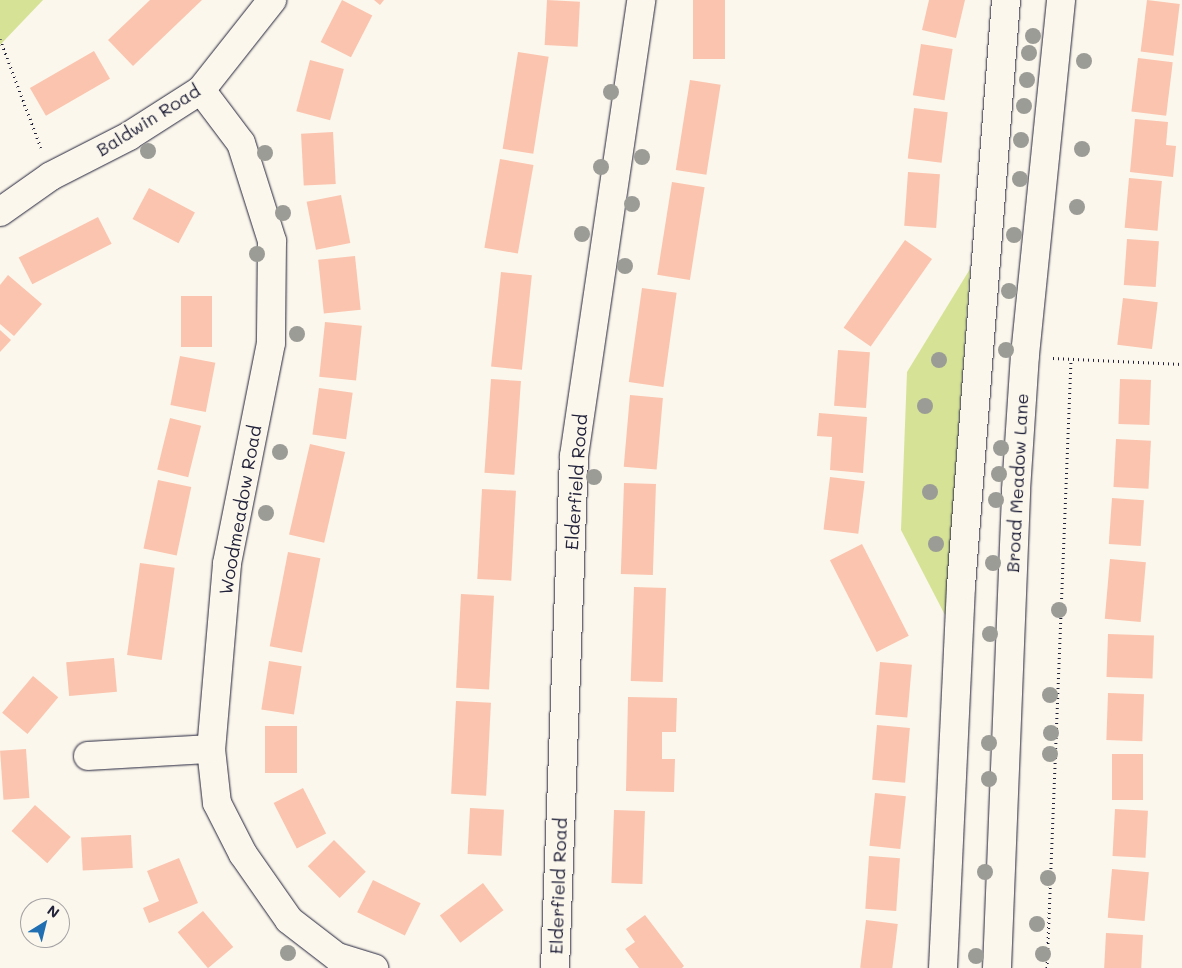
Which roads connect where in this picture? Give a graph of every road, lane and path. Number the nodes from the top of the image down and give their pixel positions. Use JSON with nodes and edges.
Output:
{"nodes":[{"id":1,"x":272,"y":0,"type":"edge"},
{"id":2,"x":641,"y":0,"type":"edge"},
{"id":3,"x":1006,"y":0,"type":"edge"},
{"id":4,"x":1061,"y":0,"type":"edge"},
{"id":5,"x":0,"y":39,"type":"edge"},
{"id":6,"x":201,"y":90,"type":"junction"},
{"id":7,"x":51,"y":176,"type":"junction"},
{"id":8,"x":0,"y":212,"type":"edge"},
{"id":9,"x":1025,"y":354,"type":"junction"},
{"id":10,"x":1072,"y":360,"type":"junction"},
{"id":11,"x":1182,"y":364,"type":"edge"},
{"id":12,"x":211,"y":749,"type":"junction"},
{"id":13,"x":88,"y":756,"type":"dead end"},
{"id":14,"x":334,"y":962,"type":"edge"},
{"id":15,"x":374,"y":968,"type":"edge"},
{"id":16,"x":554,"y":968,"type":"edge"},
{"id":17,"x":943,"y":968,"type":"edge"},
{"id":18,"x":997,"y":968,"type":"edge"},
{"id":19,"x":1047,"y":968,"type":"edge"}],
"edges":[{"from":1,"to":6,"type":"street","name":"Baldwin Road"},
{"from":2,"to":16,"type":"street","name":"Elderfield Road"},
{"from":3,"to":17,"type":"street"},
{"from":4,"to":9,"type":"street","name":"Broad Meadow Lane"},
{"from":5,"to":7,"type":"path"},
{"from":6,"to":7,"type":"street","name":"Baldwin Road"},
{"from":6,"to":12,"type":"street","name":"Woodmeadow Road"},
{"from":7,"to":8,"type":"street","name":"Baldwin Road"},
{"from":9,"to":10,"type":"path"},
{"from":9,"to":18,"type":"street","name":"Broad Meadow Lane"},
{"from":10,"to":11,"type":"path"},
{"from":10,"to":19,"type":"path"},
{"from":12,"to":13,"type":"street"},
{"from":12,"to":14,"type":"street","name":"Woodmeadow Road"},
{"from":14,"to":15,"type":"street","name":"Woodmeadow Road"}]}
